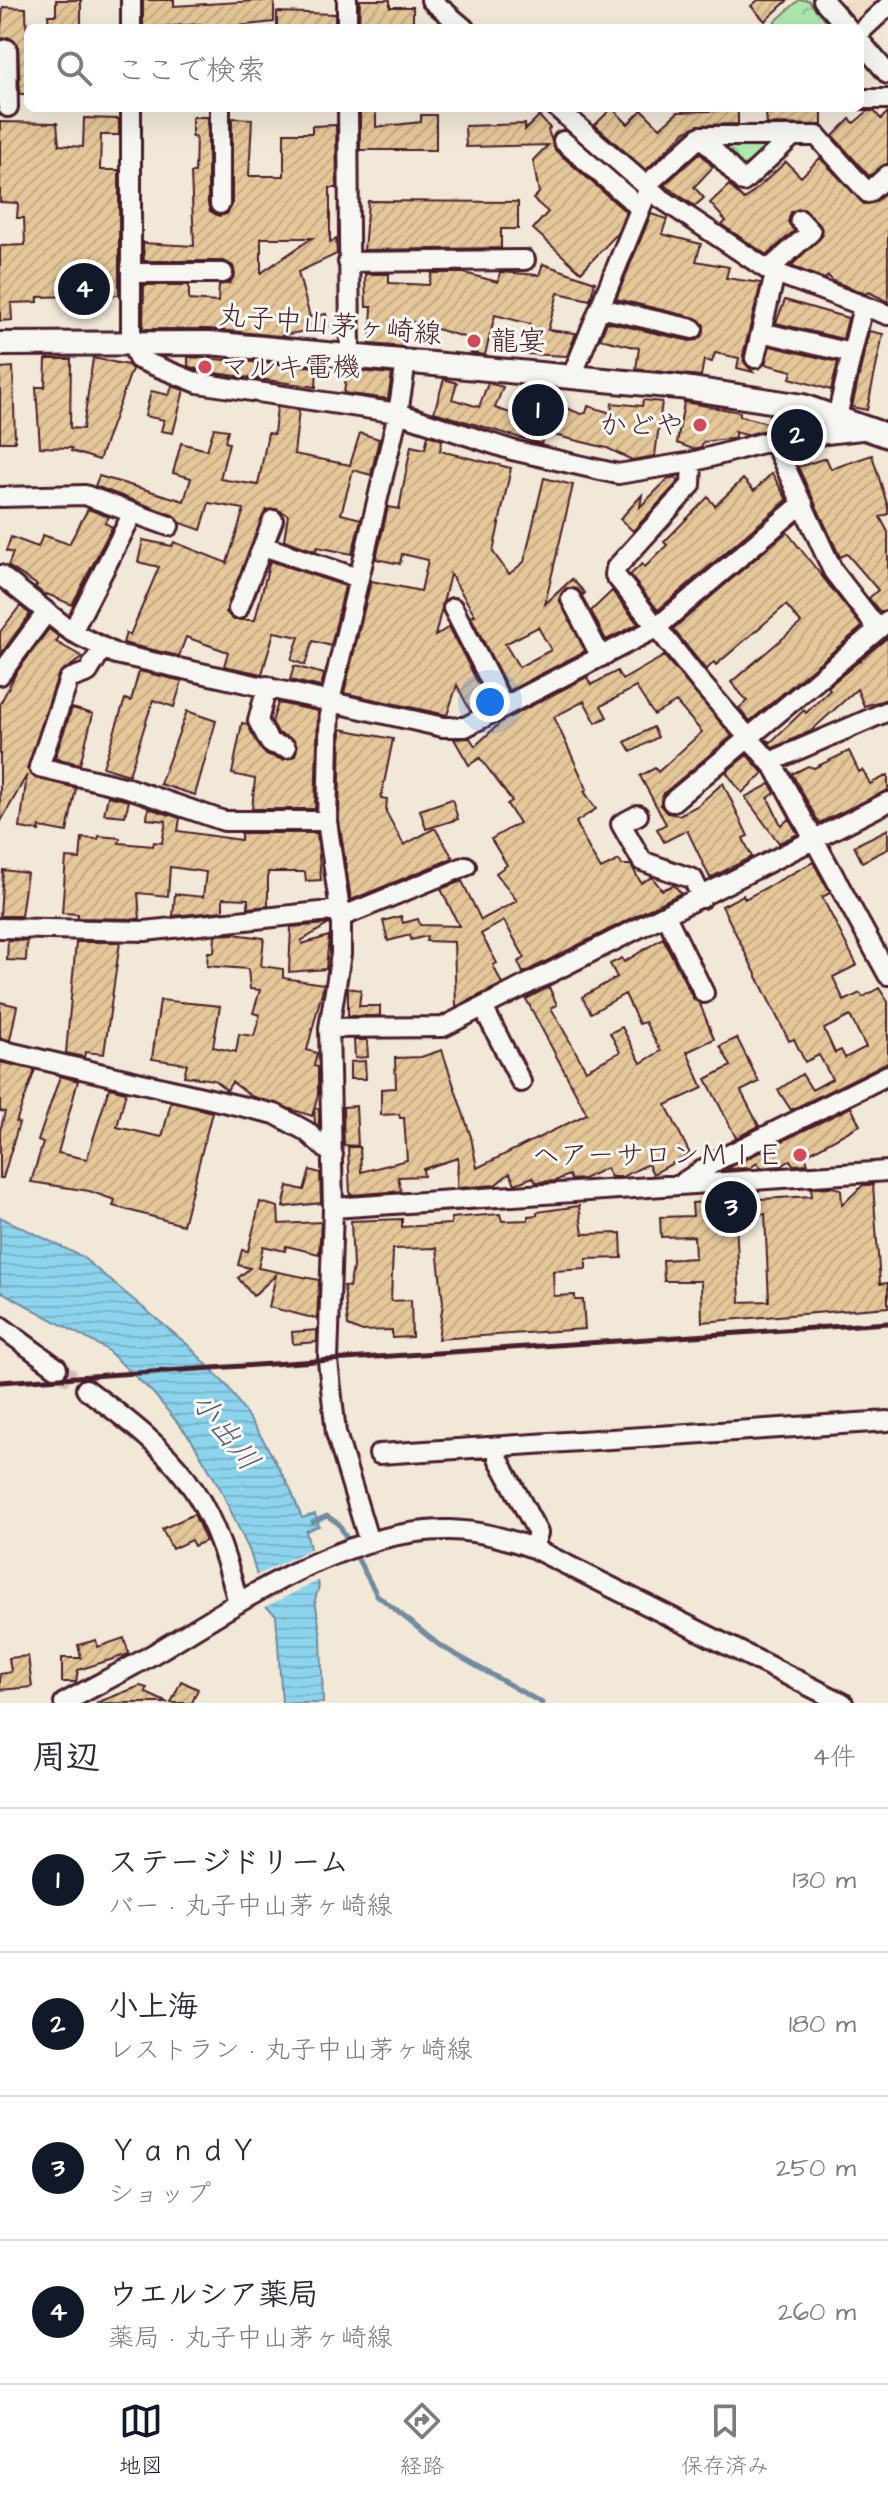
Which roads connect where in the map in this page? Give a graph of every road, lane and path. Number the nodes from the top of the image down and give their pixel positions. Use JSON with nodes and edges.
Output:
{"nodes":[{"id":1,"x":131,"y":0,"type":"edge"},
{"id":2,"x":347,"y":0,"type":"edge"},
{"id":3,"x":431,"y":0,"type":"edge"},
{"id":4,"x":823,"y":0,"type":"edge"},
{"id":5,"x":888,"y":6,"type":"edge"},
{"id":6,"x":131,"y":24,"type":"edge"},
{"id":7,"x":347,"y":24,"type":"edge"},
{"id":8,"x":459,"y":24,"type":"edge"},
{"id":9,"x":844,"y":24,"type":"edge"},
{"id":10,"x":864,"y":28,"type":"edge"},
{"id":11,"x":864,"y":46,"type":"edge"},
{"id":12,"x":7,"y":49,"type":"dead end"},
{"id":13,"x":888,"y":74,"type":"edge"},
{"id":14,"x":864,"y":99,"type":"edge"},
{"id":15,"x":888,"y":99,"type":"edge"},
{"id":16,"x":24,"y":106,"type":"edge"},
{"id":17,"x":4,"y":107,"type":"edge"},
{"id":18,"x":131,"y":112,"type":"edge"},
{"id":19,"x":220,"y":112,"type":"edge"},
{"id":20,"x":348,"y":112,"type":"edge"},
{"id":21,"x":561,"y":112,"type":"edge"},
{"id":22,"x":701,"y":136,"type":"junction"},
{"id":23,"x":793,"y":136,"type":"junction"},
{"id":24,"x":563,"y":141,"type":"dead end"},
{"id":25,"x":888,"y":175,"type":"edge"},
{"id":26,"x":225,"y":192,"type":"dead end"},
{"id":27,"x":645,"y":197,"type":"junction"},
{"id":28,"x":800,"y":220,"type":"dead end"},
{"id":29,"x":525,"y":260,"type":"dead end"},
{"id":30,"x":348,"y":262,"type":"junction"},
{"id":31,"x":132,"y":273,"type":"junction"},
{"id":32,"x":772,"y":277,"type":"junction"},
{"id":33,"x":213,"y":279,"type":"dead end"},
{"id":34,"x":600,"y":308,"type":"junction"},
{"id":35,"x":861,"y":312,"type":"junction"},
{"id":36,"x":888,"y":315,"type":"edge"},
{"id":37,"x":681,"y":332,"type":"dead end"},
{"id":38,"x":761,"y":332,"type":"junction"},
{"id":39,"x":131,"y":341,"type":"junction"},
{"id":40,"x":0,"y":344,"type":"edge"},
{"id":41,"x":851,"y":353,"type":"junction"},
{"id":42,"x":350,"y":356,"type":"junction"},
{"id":43,"x":755,"y":358,"type":"dead end"},
{"id":44,"x":406,"y":362,"type":"junction"},
{"id":45,"x":572,"y":376,"type":"junction"},
{"id":46,"x":398,"y":413,"type":"junction"},
{"id":47,"x":837,"y":417,"type":"junction"},
{"id":48,"x":879,"y":432,"type":"edge"},
{"id":49,"x":773,"y":440,"type":"junction"},
{"id":50,"x":692,"y":462,"type":"junction"},
{"id":51,"x":12,"y":491,"type":"edge"},
{"id":52,"x":803,"y":503,"type":"junction"},
{"id":53,"x":133,"y":513,"type":"junction"},
{"id":54,"x":273,"y":520,"type":"dead end"},
{"id":55,"x":169,"y":526,"type":"dead end"},
{"id":56,"x":263,"y":546,"type":"junction"},
{"id":57,"x":0,"y":575,"type":"edge"},
{"id":58,"x":358,"y":578,"type":"junction"},
{"id":59,"x":571,"y":599,"type":"dead end"},
{"id":60,"x":453,"y":608,"type":"dead end"},
{"id":61,"x":238,"y":609,"type":"dead end"},
{"id":62,"x":46,"y":613,"type":"junction"},
{"id":63,"x":883,"y":625,"type":"edge"},
{"id":64,"x":656,"y":628,"type":"junction"},
{"id":65,"x":72,"y":632,"type":"junction"},
{"id":66,"x":102,"y":649,"type":"junction"},
{"id":67,"x":601,"y":657,"type":"junction"},
{"id":68,"x":0,"y":675,"type":"edge"},
{"id":69,"x":267,"y":686,"type":"junction"},
{"id":70,"x":330,"y":701,"type":"junction"},
{"id":71,"x":504,"y":707,"type":"junction"},
{"id":72,"x":888,"y":711,"type":"edge"},
{"id":73,"x":749,"y":737,"type":"junction"},
{"id":74,"x":286,"y":748,"type":"dead end"},
{"id":75,"x":770,"y":762,"type":"junction"},
{"id":76,"x":672,"y":802,"type":"dead end"},
{"id":77,"x":888,"y":802,"type":"edge"},
{"id":78,"x":638,"y":815,"type":"dead end"},
{"id":79,"x":327,"y":821,"type":"junction"},
{"id":80,"x":816,"y":839,"type":"junction"},
{"id":81,"x":466,"y":866,"type":"dead end"},
{"id":82,"x":402,"y":893,"type":"junction"},
{"id":83,"x":702,"y":898,"type":"junction"},
{"id":84,"x":340,"y":913,"type":"junction"},
{"id":85,"x":406,"y":913,"type":"dead end"},
{"id":86,"x":666,"y":916,"type":"junction"},
{"id":87,"x":0,"y":928,"type":"edge"},
{"id":88,"x":888,"y":975,"type":"edge"},
{"id":89,"x":704,"y":993,"type":"dead end"},
{"id":90,"x":483,"y":1007,"type":"junction"},
{"id":91,"x":329,"y":1028,"type":"junction"},
{"id":92,"x":0,"y":1050,"type":"edge"},
{"id":93,"x":888,"y":1075,"type":"edge"},
{"id":94,"x":521,"y":1082,"type":"dead end"},
{"id":95,"x":333,"y":1155,"type":"junction"},
{"id":96,"x":888,"y":1171,"type":"edge"},
{"id":97,"x":683,"y":1182,"type":"junction"},
{"id":98,"x":333,"y":1208,"type":"junction"},
{"id":99,"x":0,"y":1326,"type":"edge"},
{"id":100,"x":57,"y":1368,"type":"tunnel mouth"},
{"id":101,"x":86,"y":1389,"type":"tunnel mouth"},
{"id":102,"x":888,"y":1421,"type":"edge"},
{"id":103,"x":500,"y":1447,"type":"junction"},
{"id":104,"x":379,"y":1454,"type":"dead end"},
{"id":105,"x":369,"y":1542,"type":"junction"},
{"id":106,"x":533,"y":1548,"type":"junction"},
{"id":107,"x":241,"y":1601,"type":"junction"},
{"id":108,"x":64,"y":1703,"type":"edge"},
{"id":109,"x":843,"y":1703,"type":"edge"}],
"edges":[{"from":1,"to":6,"type":"street"},
{"from":2,"to":7,"type":"street"},
{"from":3,"to":8,"type":"street"},
{"from":4,"to":9,"type":"street"},
{"from":5,"to":10,"type":"street"},
{"from":11,"to":13,"type":"street"},
{"from":12,"to":17,"type":"street"},
{"from":14,"to":15,"type":"street"},
{"from":16,"to":17,"type":"street"},
{"from":18,"to":31,"type":"street"},
{"from":19,"to":26,"type":"street"},
{"from":20,"to":30,"type":"street"},
{"from":21,"to":27,"type":"street"},
{"from":22,"to":23,"type":"street"},
{"from":22,"to":23,"type":"street"},
{"from":22,"to":27,"type":"street"},
{"from":23,"to":25,"type":"street"},
{"from":24,"to":27,"type":"street"},
{"from":27,"to":32,"type":"street"},
{"from":27,"to":34,"type":"street"},
{"from":28,"to":32,"type":"street"},
{"from":29,"to":30,"type":"street"},
{"from":30,"to":42,"type":"street"},
{"from":31,"to":33,"type":"street"},
{"from":31,"to":39,"type":"street"},
{"from":32,"to":35,"type":"street"},
{"from":32,"to":38,"type":"street"},
{"from":34,"to":37,"type":"street"},
{"from":34,"to":45,"type":"street"},
{"from":35,"to":36,"type":"street"},
{"from":35,"to":41,"type":"street"},
{"from":38,"to":41,"type":"street"},
{"from":38,"to":43,"type":"street"},
{"from":39,"to":40,"type":"main road","name":"丸子中山茅ヶ崎線"},
{"from":39,"to":42,"type":"main road","name":"丸子中山茅ヶ崎線"},
{"from":39,"to":46,"type":"street"},
{"from":41,"to":47,"type":"street"},
{"from":42,"to":44,"type":"main road","name":"丸子中山茅ヶ崎線"},
{"from":44,"to":45,"type":"main road","name":"丸子中山茅ヶ崎線"},
{"from":44,"to":46,"type":"street"},
{"from":45,"to":47,"type":"main road","name":"丸子中山茅ヶ崎線"},
{"from":46,"to":50,"type":"street"},
{"from":46,"to":58,"type":"street"},
{"from":47,"to":48,"type":"main road","name":"丸子中山茅ヶ崎線"},
{"from":48,"to":49,"type":"street"},
{"from":49,"to":50,"type":"street"},
{"from":49,"to":52,"type":"street"},
{"from":50,"to":64,"type":"street"},
{"from":51,"to":53,"type":"street"},
{"from":52,"to":63,"type":"street"},
{"from":52,"to":64,"type":"street"},
{"from":53,"to":55,"type":"street"},
{"from":53,"to":65,"type":"street"},
{"from":54,"to":56,"type":"street"},
{"from":56,"to":58,"type":"street"},
{"from":56,"to":61,"type":"street"},
{"from":57,"to":62,"type":"street"},
{"from":58,"to":70,"type":"street"},
{"from":59,"to":67,"type":"street"},
{"from":60,"to":71,"type":"street"},
{"from":62,"to":65,"type":"street"},
{"from":62,"to":68,"type":"street"},
{"from":63,"to":73,"type":"street"},
{"from":64,"to":67,"type":"street"},
{"from":64,"to":73,"type":"street"},
{"from":65,"to":66,"type":"street"},
{"from":66,"to":69,"type":"street"},
{"from":66,"to":79,"type":"street"},
{"from":67,"to":71,"type":"street"},
{"from":69,"to":70,"type":"street"},
{"from":69,"to":74,"type":"street"},
{"from":70,"to":71,"type":"street"},
{"from":70,"to":79,"type":"street"},
{"from":72,"to":75,"type":"street"},
{"from":73,"to":75,"type":"street"},
{"from":73,"to":76,"type":"street"},
{"from":75,"to":80,"type":"street"},
{"from":77,"to":80,"type":"street"},
{"from":78,"to":83,"type":"street"},
{"from":79,"to":84,"type":"street"},
{"from":80,"to":83,"type":"street"},
{"from":80,"to":88,"type":"street"},
{"from":81,"to":82,"type":"street"},
{"from":82,"to":84,"type":"street"},
{"from":82,"to":85,"type":"street"},
{"from":83,"to":86,"type":"street"},
{"from":84,"to":87,"type":"street"},
{"from":84,"to":91,"type":"street"},
{"from":86,"to":89,"type":"street"},
{"from":86,"to":90,"type":"street"},
{"from":90,"to":91,"type":"street"},
{"from":90,"to":94,"type":"street"},
{"from":91,"to":95,"type":"street"},
{"from":92,"to":95,"type":"street"},
{"from":93,"to":97,"type":"street"},
{"from":95,"to":98,"type":"street"},
{"from":96,"to":97,"type":"street"},
{"from":97,"to":98,"type":"street"},
{"from":98,"to":105,"type":"street"},
{"from":99,"to":100,"type":"street"},
{"from":101,"to":107,"type":"street"},
{"from":102,"to":103,"type":"street"},
{"from":103,"to":104,"type":"street"},
{"from":103,"to":106,"type":"street"},
{"from":105,"to":106,"type":"street"},
{"from":105,"to":107,"type":"street"},
{"from":106,"to":109,"type":"street"},
{"from":107,"to":108,"type":"street"}]}
